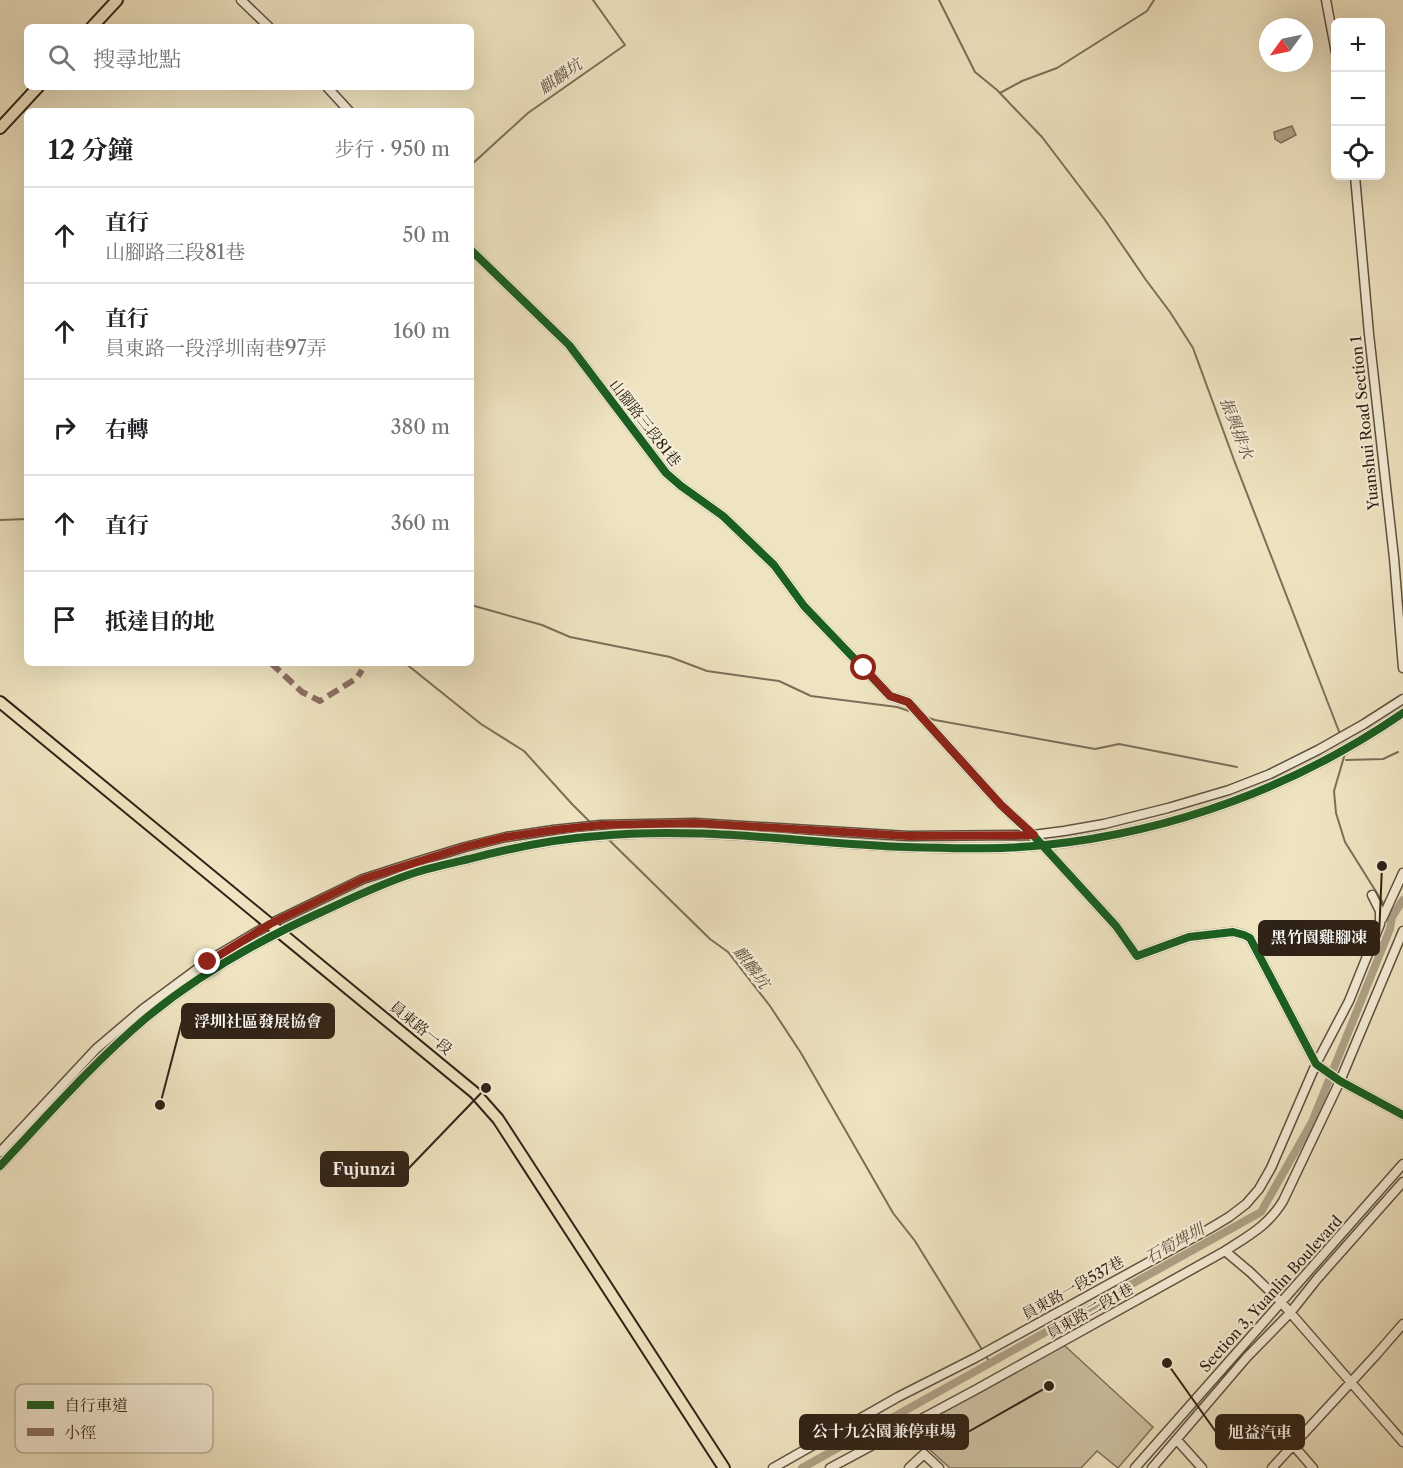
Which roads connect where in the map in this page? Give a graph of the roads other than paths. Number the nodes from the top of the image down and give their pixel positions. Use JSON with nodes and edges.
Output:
{"nodes":[{"id":1,"x":117,"y":0,"type":"edge"},
{"id":2,"x":241,"y":0,"type":"edge"},
{"id":3,"x":1326,"y":0,"type":"edge"},
{"id":4,"x":95,"y":24,"type":"edge"},
{"id":5,"x":266,"y":24,"type":"edge"},
{"id":6,"x":1331,"y":29,"type":"edge"},
{"id":7,"x":35,"y":90,"type":"edge"},
{"id":8,"x":330,"y":90,"type":"edge"},
{"id":9,"x":346,"y":108,"type":"edge"},
{"id":10,"x":0,"y":128,"type":"edge"},
{"id":11,"x":1355,"y":180,"type":"edge"},
{"id":12,"x":474,"y":253,"type":"edge"},
{"id":13,"x":1403,"y":668,"type":"edge"},
{"id":14,"x":1403,"y":699,"type":"edge"},
{"id":15,"x":0,"y":702,"type":"edge"},
{"id":16,"x":1403,"y":713,"type":"edge"},
{"id":17,"x":1034,"y":835,"type":"junction"},
{"id":18,"x":1043,"y":846,"type":"junction"},
{"id":19,"x":1403,"y":873,"type":"edge"},
{"id":20,"x":1372,"y":895,"type":"dead end"},
{"id":21,"x":1380,"y":924,"type":"junction"},
{"id":22,"x":275,"y":928,"type":"junction"},
{"id":23,"x":1403,"y":931,"type":"edge"},
{"id":24,"x":1316,"y":1064,"type":"junction"},
{"id":25,"x":1340,"y":1081,"type":"junction"},
{"id":26,"x":1403,"y":1115,"type":"edge"},
{"id":27,"x":0,"y":1152,"type":"edge"},
{"id":28,"x":1403,"y":1164,"type":"edge"},
{"id":29,"x":0,"y":1167,"type":"edge"},
{"id":30,"x":1403,"y":1182,"type":"edge"},
{"id":31,"x":1225,"y":1251,"type":"junction"},
{"id":32,"x":1281,"y":1302,"type":"junction"},
{"id":33,"x":1290,"y":1313,"type":"junction"},
{"id":34,"x":1403,"y":1324,"type":"edge"},
{"id":35,"x":1351,"y":1383,"type":"junction"},
{"id":36,"x":1177,"y":1440,"type":"junction"},
{"id":37,"x":1403,"y":1442,"type":"edge"},
{"id":38,"x":1293,"y":1445,"type":"junction"},
{"id":39,"x":724,"y":1468,"type":"edge"},
{"id":40,"x":773,"y":1468,"type":"edge"},
{"id":41,"x":830,"y":1468,"type":"edge"},
{"id":42,"x":909,"y":1468,"type":"edge"},
{"id":43,"x":939,"y":1468,"type":"edge"},
{"id":44,"x":1135,"y":1468,"type":"edge"},
{"id":45,"x":1152,"y":1468,"type":"edge"},
{"id":46,"x":1202,"y":1468,"type":"edge"},
{"id":47,"x":1272,"y":1468,"type":"edge"},
{"id":48,"x":1313,"y":1468,"type":"edge"}],
"edges":[{"from":1,"to":4,"type":"main road"},
{"from":2,"to":5,"type":"street"},
{"from":3,"to":6,"type":"street"},
{"from":7,"to":10,"type":"main road"},
{"from":8,"to":9,"type":"street"},
{"from":11,"to":13,"type":"street","name":"Yuanshui Road Section 1"},
{"from":12,"to":17,"type":"street","name":"山腳路三段81巷"},
{"from":14,"to":17,"type":"street"},
{"from":15,"to":22,"type":"main road","name":"員東路一段"},
{"from":16,"to":18,"type":"street"},
{"from":17,"to":18,"type":"street","name":"山腳路三段81巷"},
{"from":17,"to":22,"type":"street"},
{"from":18,"to":22,"type":"street"},
{"from":18,"to":24,"type":"street","name":"山腳路三段81巷"},
{"from":19,"to":21,"type":"street","name":"員東路一段537巷"},
{"from":20,"to":21,"type":"street"},
{"from":21,"to":24,"type":"street","name":"員東路一段537巷"},
{"from":22,"to":27,"type":"street"},
{"from":22,"to":29,"type":"street"},
{"from":22,"to":39,"type":"main road","name":"員東路一段"},
{"from":23,"to":25,"type":"street","name":"員東路二段1巷"},
{"from":24,"to":25,"type":"street"},
{"from":24,"to":40,"type":"street","name":"員東路一段537巷"},
{"from":25,"to":26,"type":"street"},
{"from":25,"to":31,"type":"street","name":"員東路二段1巷"},
{"from":28,"to":32,"type":"street","name":"Section 3, Yuanlin Boulevard"},
{"from":30,"to":33,"type":"street","name":"Section 3, Yuanlin Boulevard"},
{"from":31,"to":32,"type":"street"},
{"from":31,"to":41,"type":"street","name":"員東路二段1巷"},
{"from":32,"to":33,"type":"street"},
{"from":32,"to":44,"type":"street","name":"Section 3, Yuanlin Boulevard"},
{"from":33,"to":35,"type":"street"},
{"from":33,"to":36,"type":"street","name":"Section 3, Yuanlin Boulevard"},
{"from":34,"to":35,"type":"street"},
{"from":35,"to":37,"type":"street"},
{"from":35,"to":38,"type":"street"},
{"from":36,"to":45,"type":"street","name":"Section 3, Yuanlin Boulevard"},
{"from":36,"to":46,"type":"street"},
{"from":38,"to":47,"type":"street"},
{"from":38,"to":48,"type":"street"},
{"from":42,"to":43,"type":"street"}]}
